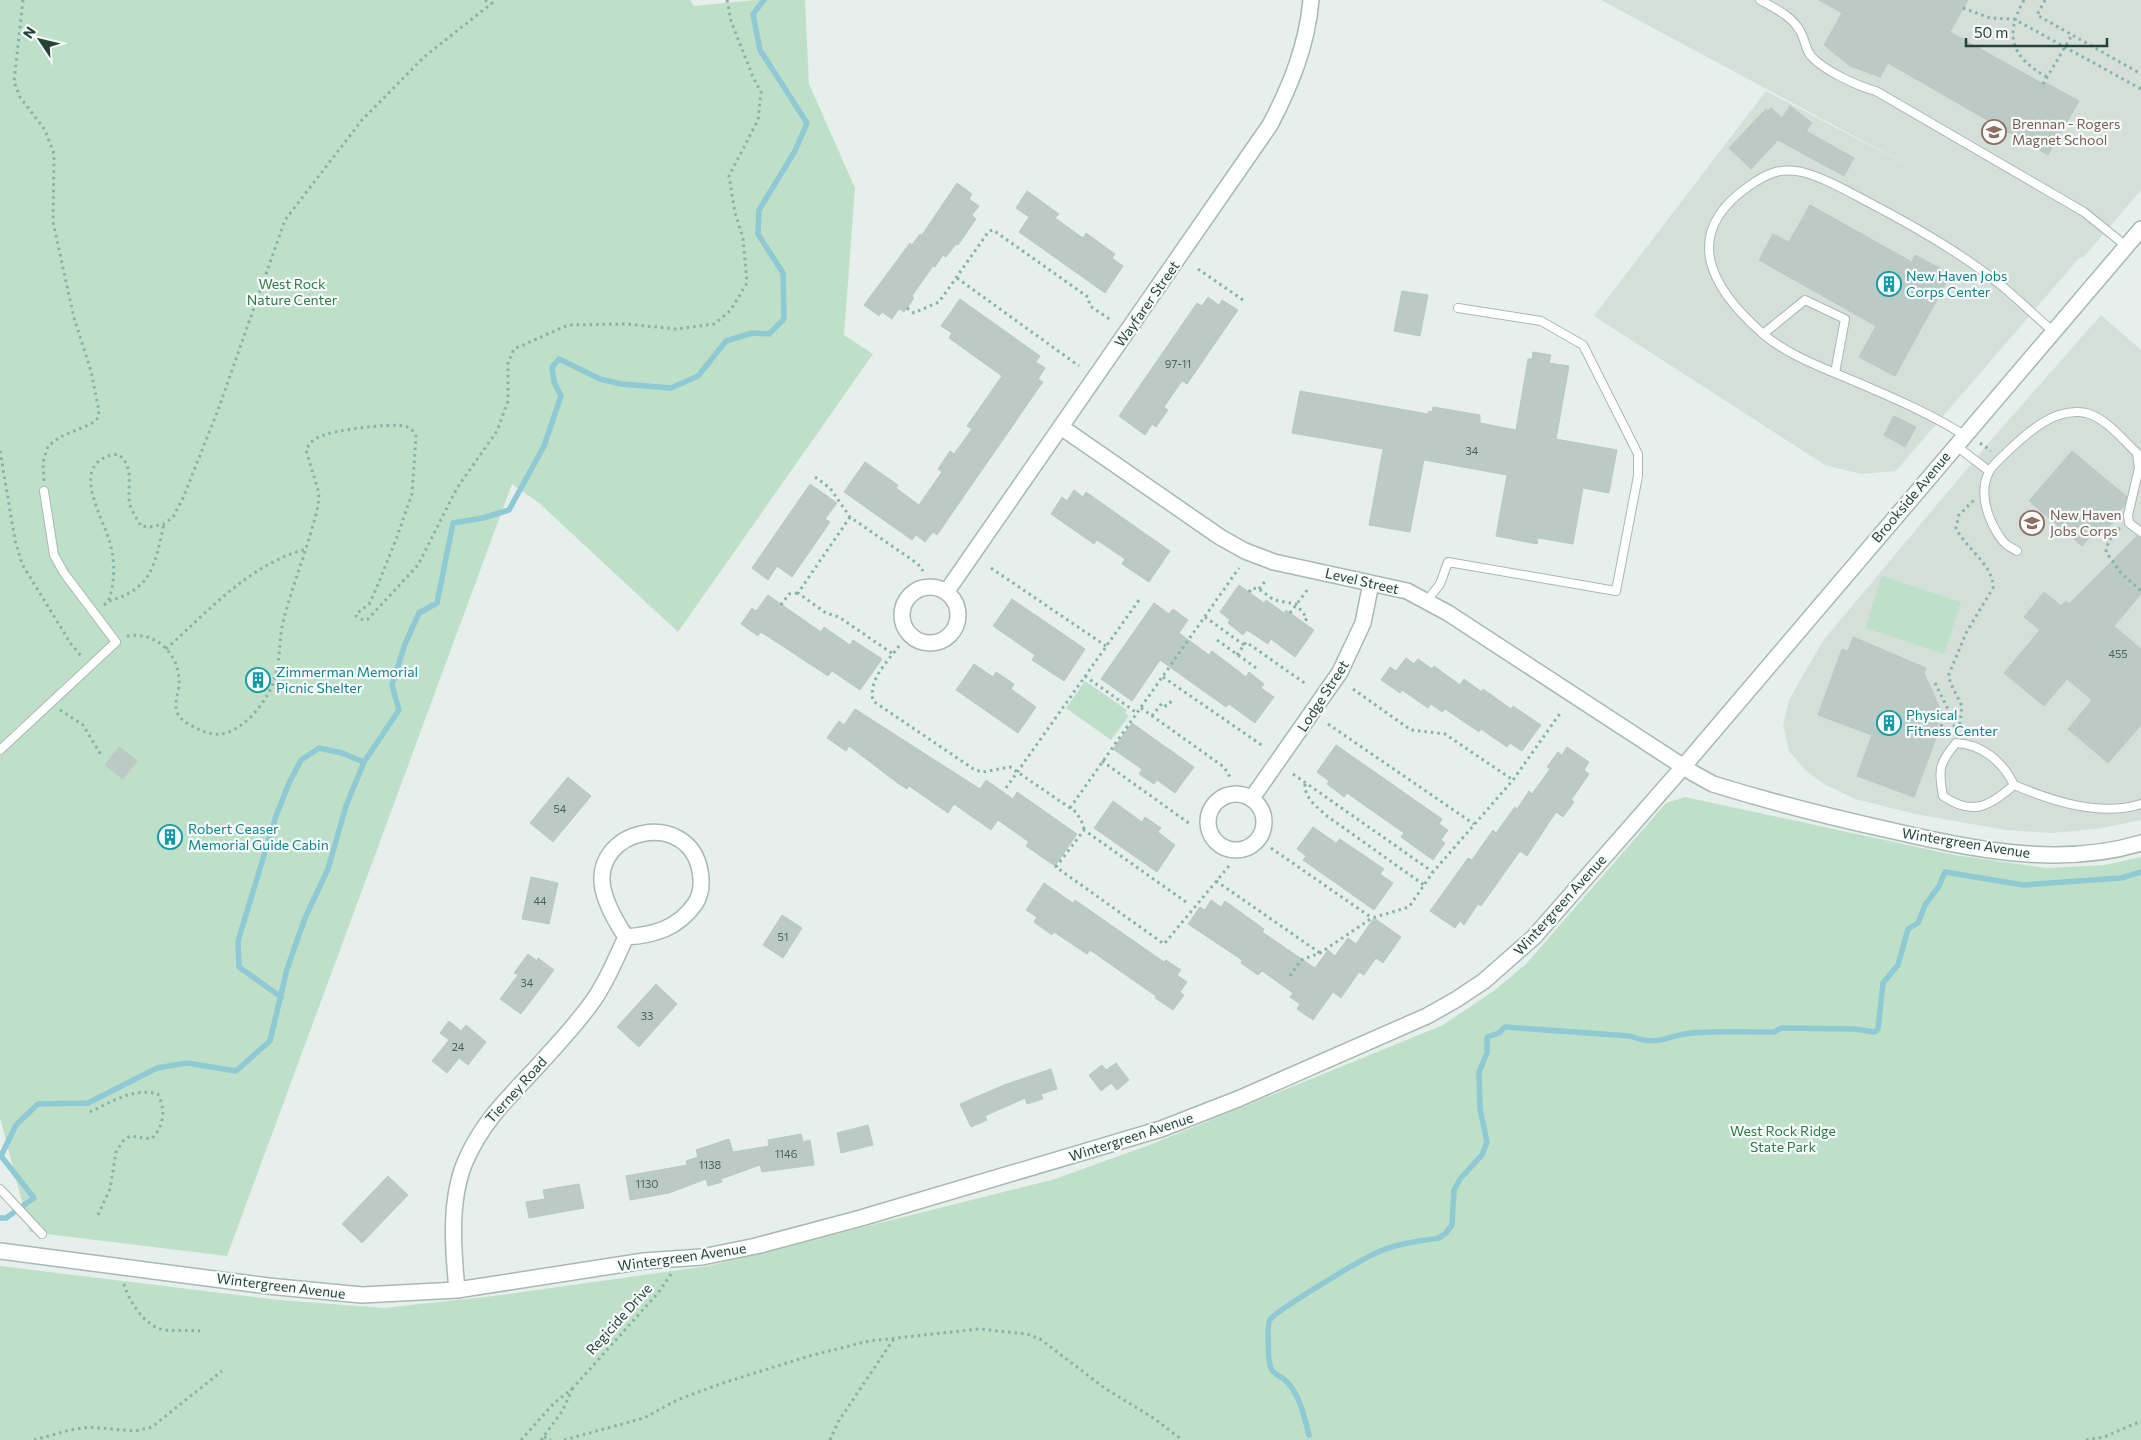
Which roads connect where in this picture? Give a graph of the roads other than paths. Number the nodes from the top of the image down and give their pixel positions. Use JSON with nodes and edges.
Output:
{"nodes":[{"id":1,"x":1311,"y":0,"type":"edge"},
{"id":2,"x":1760,"y":0,"type":"edge"},
{"id":3,"x":2141,"y":229,"type":"edge"},
{"id":4,"x":2126,"y":246,"type":"junction"},
{"id":5,"x":1458,"y":308,"type":"dead end"},
{"id":6,"x":2054,"y":332,"type":"junction"},
{"id":7,"x":1763,"y":334,"type":"junction"},
{"id":8,"x":1835,"y":373,"type":"junction"},
{"id":9,"x":1060,"y":427,"type":"junction"},
{"id":10,"x":1960,"y":440,"type":"junction"},
{"id":11,"x":1989,"y":471,"type":"junction"},
{"id":12,"x":44,"y":491,"type":"road end"},
{"id":13,"x":2141,"y":532,"type":"edge"},
{"id":14,"x":2017,"y":551,"type":"dead end"},
{"id":15,"x":1371,"y":583,"type":"junction"},
{"id":16,"x":947,"y":591,"type":"dead end"},
{"id":17,"x":1426,"y":602,"type":"junction"},
{"id":18,"x":0,"y":750,"type":"edge"},
{"id":19,"x":1683,"y":767,"type":"junction"},
{"id":20,"x":2014,"y":786,"type":"junction"},
{"id":21,"x":1252,"y":798,"type":"dead end"},
{"id":22,"x":2141,"y":804,"type":"edge"},
{"id":23,"x":2141,"y":843,"type":"edge"},
{"id":24,"x":626,"y":937,"type":"junction"},
{"id":25,"x":0,"y":1189,"type":"edge"},
{"id":26,"x":42,"y":1234,"type":"dead end"},
{"id":27,"x":0,"y":1251,"type":"edge"},
{"id":28,"x":457,"y":1290,"type":"junction"}],
"edges":[{"from":1,"to":9,"type":"street","name":"Wayfarer Street"},
{"from":2,"to":4,"type":"lane"},
{"from":3,"to":4,"type":"street","name":"Brookside Avenue"},
{"from":4,"to":6,"type":"street","name":"Brookside Avenue"},
{"from":5,"to":17,"type":"lane"},
{"from":6,"to":7,"type":"lane"},
{"from":6,"to":10,"type":"street","name":"Brookside Avenue"},
{"from":7,"to":8,"type":"lane"},
{"from":7,"to":8,"type":"lane"},
{"from":8,"to":10,"type":"lane"},
{"from":9,"to":15,"type":"street","name":"Level Street"},
{"from":9,"to":16,"type":"street","name":"Wayfarer Street"},
{"from":10,"to":11,"type":"lane"},
{"from":10,"to":19,"type":"street","name":"Brookside Avenue"},
{"from":11,"to":13,"type":"lane"},
{"from":11,"to":14,"type":"lane"},
{"from":12,"to":18,"type":"lane"},
{"from":15,"to":17,"type":"street","name":"Level Street"},
{"from":15,"to":21,"type":"street","name":"Lodge Street"},
{"from":17,"to":19,"type":"street","name":"Level Street"},
{"from":19,"to":23,"type":"street","name":"Wintergreen Avenue"},
{"from":19,"to":28,"type":"street","name":"Wintergreen Avenue"},
{"from":20,"to":20,"type":"lane"},
{"from":20,"to":22,"type":"lane"},
{"from":24,"to":24,"type":"street"},
{"from":24,"to":28,"type":"street","name":"Tierney Road"},
{"from":25,"to":26,"type":"lane"},
{"from":27,"to":28,"type":"street","name":"Wintergreen Avenue"}]}
